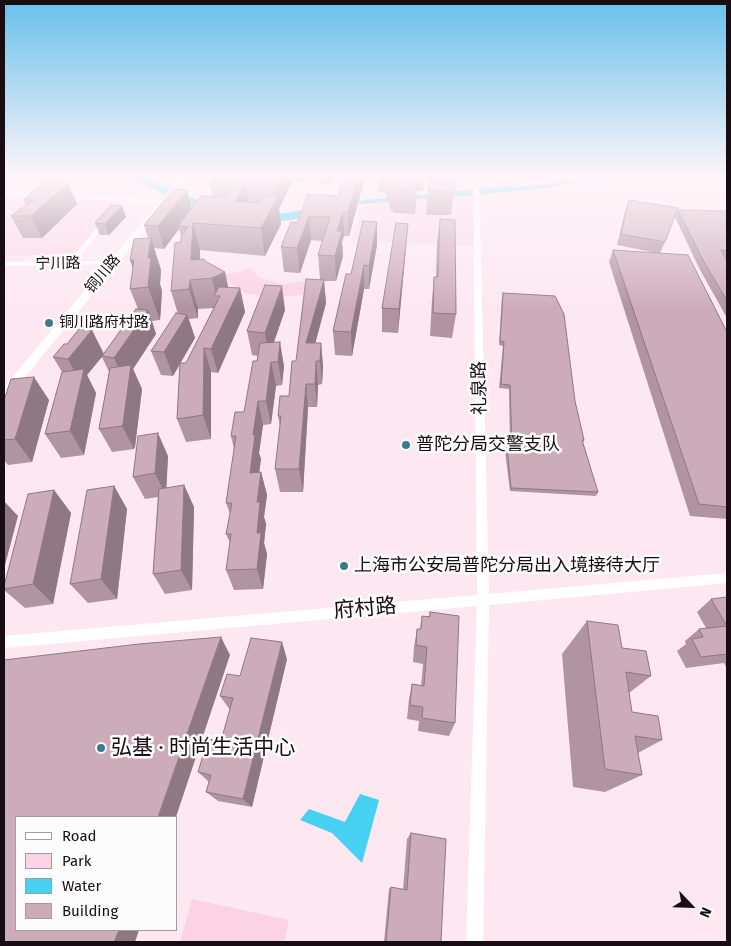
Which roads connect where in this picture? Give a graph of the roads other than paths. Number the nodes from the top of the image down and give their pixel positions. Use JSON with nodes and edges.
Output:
{"nodes":[{"id":1,"x":106,"y":221,"type":"edge"},
{"id":2,"x":143,"y":221,"type":"edge"},
{"id":3,"x":477,"y":221,"type":"edge"},
{"id":4,"x":108,"y":263,"type":"junction"},
{"id":5,"x":4,"y":264,"type":"edge"},
{"id":6,"x":70,"y":264,"type":"junction"},
{"id":7,"x":4,"y":384,"type":"edge"},
{"id":8,"x":4,"y":395,"type":"edge"},
{"id":9,"x":727,"y":578,"type":"edge"},
{"id":10,"x":483,"y":599,"type":"junction"},
{"id":11,"x":4,"y":642,"type":"edge"},
{"id":12,"x":475,"y":942,"type":"edge"}],
"edges":[{"from":1,"to":6,"type":"street"},
{"from":2,"to":4,"type":"main road","name":"铜川路"},
{"from":3,"to":10,"type":"street","name":"礼泉路"},
{"from":4,"to":6,"type":"street","name":"宁川路"},
{"from":4,"to":7,"type":"main road","name":"铜川路"},
{"from":4,"to":8,"type":"main road","name":"铜川路"},
{"from":5,"to":6,"type":"street","name":"宁川路"},
{"from":9,"to":10,"type":"street","name":"府村路"},
{"from":10,"to":11,"type":"street","name":"府村路"},
{"from":10,"to":12,"type":"street","name":"礼泉路"}]}
